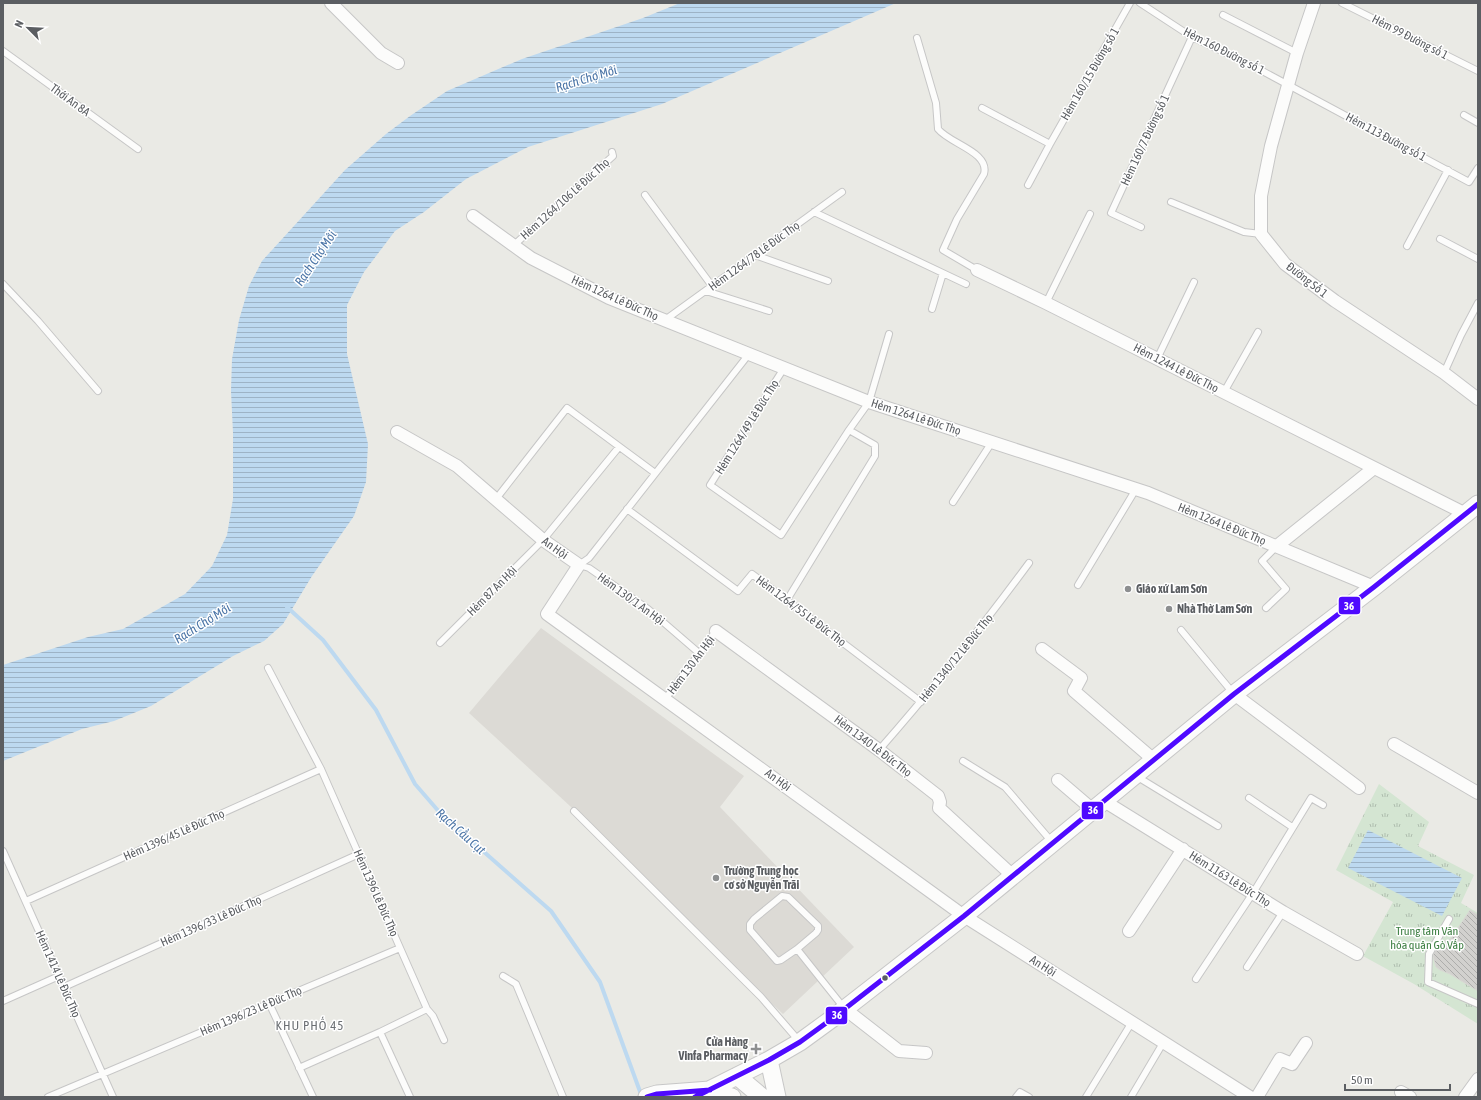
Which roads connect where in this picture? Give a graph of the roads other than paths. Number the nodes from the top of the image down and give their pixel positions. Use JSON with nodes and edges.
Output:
{"nodes":[{"id":1,"x":331,"y":3,"type":"edge"},
{"id":2,"x":1130,"y":3,"type":"edge"},
{"id":3,"x":1140,"y":3,"type":"edge"},
{"id":4,"x":1314,"y":3,"type":"edge"},
{"id":5,"x":1342,"y":3,"type":"edge"},
{"id":6,"x":1223,"y":15,"type":"dead end"},
{"id":7,"x":1192,"y":37,"type":"junction"},
{"id":8,"x":918,"y":38,"type":"dead end"},
{"id":9,"x":3,"y":51,"type":"edge"},
{"id":10,"x":1297,"y":53,"type":"junction"},
{"id":11,"x":398,"y":63,"type":"dead end"},
{"id":12,"x":1478,"y":71,"type":"edge"},
{"id":13,"x":1288,"y":85,"type":"junction"},
{"id":14,"x":982,"y":108,"type":"dead end"},
{"id":15,"x":1464,"y":115,"type":"dead end"},
{"id":16,"x":1478,"y":123,"type":"edge"},
{"id":17,"x":1050,"y":144,"type":"junction"},
{"id":18,"x":138,"y":149,"type":"dead end"},
{"id":19,"x":612,"y":152,"type":"dead end"},
{"id":20,"x":1478,"y":168,"type":"edge"},
{"id":21,"x":1448,"y":170,"type":"junction"},
{"id":22,"x":1028,"y":185,"type":"dead end"},
{"id":23,"x":842,"y":192,"type":"dead end"},
{"id":24,"x":645,"y":195,"type":"dead end"},
{"id":25,"x":1171,"y":202,"type":"dead end"},
{"id":26,"x":814,"y":212,"type":"junction"},
{"id":27,"x":1090,"y":214,"type":"dead end"},
{"id":28,"x":473,"y":216,"type":"dead end"},
{"id":29,"x":1141,"y":228,"type":"dead end"},
{"id":30,"x":1261,"y":234,"type":"junction"},
{"id":31,"x":1440,"y":239,"type":"dead end"},
{"id":32,"x":514,"y":245,"type":"junction"},
{"id":33,"x":1407,"y":246,"type":"dead end"},
{"id":34,"x":755,"y":256,"type":"junction"},
{"id":35,"x":1478,"y":259,"type":"edge"},
{"id":36,"x":977,"y":270,"type":"joint"},
{"id":37,"x":943,"y":273,"type":"junction"},
{"id":38,"x":828,"y":281,"type":"dead end"},
{"id":39,"x":1194,"y":282,"type":"dead end"},
{"id":40,"x":3,"y":284,"type":"edge"},
{"id":41,"x":966,"y":284,"type":"dead end"},
{"id":42,"x":712,"y":286,"type":"junction"},
{"id":43,"x":706,"y":291,"type":"junction"},
{"id":44,"x":1046,"y":303,"type":"junction"},
{"id":45,"x":1478,"y":303,"type":"edge"},
{"id":46,"x":932,"y":309,"type":"dead end"},
{"id":47,"x":769,"y":311,"type":"dead end"},
{"id":48,"x":665,"y":320,"type":"junction"},
{"id":49,"x":1258,"y":332,"type":"dead end"},
{"id":50,"x":889,"y":334,"type":"dead end"},
{"id":51,"x":749,"y":354,"type":"junction"},
{"id":52,"x":1157,"y":359,"type":"junction"},
{"id":53,"x":784,"y":368,"type":"junction"},
{"id":54,"x":1444,"y":373,"type":"junction"},
{"id":55,"x":98,"y":391,"type":"dead end"},
{"id":56,"x":1224,"y":392,"type":"junction"},
{"id":57,"x":1478,"y":399,"type":"edge"},
{"id":58,"x":869,"y":402,"type":"junction"},
{"id":59,"x":849,"y":430,"type":"junction"},
{"id":60,"x":397,"y":432,"type":"dead end"},
{"id":61,"x":992,"y":442,"type":"junction"},
{"id":62,"x":619,"y":447,"type":"junction"},
{"id":63,"x":1374,"y":468,"type":"junction"},
{"id":64,"x":655,"y":473,"type":"junction"},
{"id":65,"x":1136,"y":489,"type":"junction"},
{"id":66,"x":496,"y":499,"type":"junction"},
{"id":67,"x":953,"y":502,"type":"dead end"},
{"id":68,"x":627,"y":509,"type":"junction"},
{"id":69,"x":1472,"y":509,"type":"edge"},
{"id":70,"x":543,"y":540,"type":"junction"},
{"id":71,"x":1277,"y":546,"type":"junction"},
{"id":72,"x":1029,"y":563,"type":"dead end"},
{"id":73,"x":579,"y":565,"type":"junction"},
{"id":74,"x":1078,"y":585,"type":"dead end"},
{"id":75,"x":1374,"y":587,"type":"junction"},
{"id":76,"x":787,"y":600,"type":"junction"},
{"id":77,"x":1266,"y":608,"type":"dead end"},
{"id":78,"x":1181,"y":630,"type":"dead end"},
{"id":79,"x":716,"y":631,"type":"joint"},
{"id":80,"x":440,"y":643,"type":"dead end"},
{"id":81,"x":1042,"y":649,"type":"dead end"},
{"id":82,"x":699,"y":653,"type":"junction"},
{"id":83,"x":268,"y":668,"type":"dead end"},
{"id":84,"x":1234,"y":694,"type":"junction"},
{"id":85,"x":666,"y":698,"type":"junction"},
{"id":86,"x":921,"y":702,"type":"junction"},
{"id":87,"x":1394,"y":744,"type":"dead end"},
{"id":88,"x":879,"y":750,"type":"junction"},
{"id":89,"x":1154,"y":760,"type":"junction"},
{"id":90,"x":963,"y":761,"type":"dead end"},
{"id":91,"x":322,"y":769,"type":"junction"},
{"id":92,"x":1135,"y":775,"type":"junction"},
{"id":93,"x":1058,"y":780,"type":"dead end"},
{"id":94,"x":1358,"y":788,"type":"dead end"},
{"id":95,"x":1478,"y":793,"type":"edge"},
{"id":96,"x":1248,"y":798,"type":"dead end"},
{"id":97,"x":1323,"y":805,"type":"dead end"},
{"id":98,"x":1099,"y":806,"type":"junction"},
{"id":99,"x":574,"y":811,"type":"dead end"},
{"id":100,"x":1218,"y":826,"type":"dead end"},
{"id":101,"x":1292,"y":827,"type":"junction"},
{"id":102,"x":1053,"y":843,"type":"junction"},
{"id":103,"x":1183,"y":850,"type":"junction"},
{"id":104,"x":359,"y":854,"type":"junction"},
{"id":105,"x":4,"y":856,"type":"edge"},
{"id":106,"x":1013,"y":876,"type":"junction"},
{"id":107,"x":1253,"y":893,"type":"junction"},
{"id":108,"x":26,"y":901,"type":"junction"},
{"id":109,"x":1282,"y":912,"type":"junction"},
{"id":110,"x":964,"y":916,"type":"junction"},
{"id":111,"x":1449,"y":919,"type":"dead end"},
{"id":112,"x":1129,"y":931,"type":"dead end"},
{"id":113,"x":400,"y":948,"type":"junction"},
{"id":114,"x":797,"y":949,"type":"junction"},
{"id":115,"x":1357,"y":954,"type":"dead end"},
{"id":116,"x":1247,"y":967,"type":"dead end"},
{"id":117,"x":59,"y":976,"type":"junction"},
{"id":118,"x":502,"y":976,"type":"dead end"},
{"id":119,"x":1196,"y":979,"type":"dead end"},
{"id":120,"x":64,"y":988,"type":"junction"},
{"id":121,"x":3,"y":1002,"type":"edge"},
{"id":122,"x":269,"y":1003,"type":"junction"},
{"id":123,"x":1478,"y":1004,"type":"edge"},
{"id":124,"x":427,"y":1009,"type":"junction"},
{"id":125,"x":845,"y":1009,"type":"junction"},
{"id":126,"x":1132,"y":1022,"type":"junction"},
{"id":127,"x":380,"y":1032,"type":"junction"},
{"id":128,"x":444,"y":1040,"type":"dead end"},
{"id":129,"x":800,"y":1042,"type":"junction"},
{"id":130,"x":1163,"y":1043,"type":"junction"},
{"id":131,"x":1306,"y":1043,"type":"dead end"},
{"id":132,"x":926,"y":1053,"type":"dead end"},
{"id":133,"x":769,"y":1060,"type":"junction"},
{"id":134,"x":299,"y":1068,"type":"junction"},
{"id":135,"x":103,"y":1073,"type":"junction"},
{"id":136,"x":737,"y":1076,"type":"junction"},
{"id":137,"x":1478,"y":1078,"type":"edge"},
{"id":138,"x":703,"y":1094,"type":"edge"},
{"id":139,"x":652,"y":1095,"type":"edge"},
{"id":140,"x":48,"y":1097,"type":"edge"},
{"id":141,"x":113,"y":1097,"type":"edge"},
{"id":142,"x":313,"y":1097,"type":"edge"},
{"id":143,"x":410,"y":1097,"type":"edge"},
{"id":144,"x":563,"y":1097,"type":"edge"},
{"id":145,"x":732,"y":1097,"type":"edge"},
{"id":146,"x":762,"y":1097,"type":"edge"},
{"id":147,"x":777,"y":1097,"type":"edge"},
{"id":148,"x":1016,"y":1097,"type":"edge"},
{"id":149,"x":1029,"y":1097,"type":"edge"},
{"id":150,"x":1086,"y":1097,"type":"edge"},
{"id":151,"x":1131,"y":1097,"type":"edge"},
{"id":152,"x":1250,"y":1097,"type":"edge"},
{"id":153,"x":1257,"y":1097,"type":"edge"},
{"id":154,"x":1465,"y":1097,"type":"edge"}],
"edges":[{"from":1,"to":11,"type":"street"},
{"from":2,"to":17,"type":"lane","name":"Hẻm 160/15 Đường số 1"},
{"from":3,"to":7,"type":"lane","name":"Hẻm 160 Đường số 1"},
{"from":4,"to":10,"type":"street"},
{"from":5,"to":12,"type":"lane","name":"Hẻm 99 Đường số 1"},
{"from":6,"to":10,"type":"lane"},
{"from":7,"to":13,"type":"lane","name":"Hẻm 160 Đường số 1"},
{"from":7,"to":29,"type":"lane","name":"Hẻm 160/7 Đường số 1"},
{"from":8,"to":36,"type":"lane"},
{"from":9,"to":18,"type":"lane","name":"Thới An 8A"},
{"from":10,"to":13,"type":"street"},
{"from":13,"to":21,"type":"lane","name":"Hẻm 113 Đường số 1"},
{"from":13,"to":30,"type":"street"},
{"from":14,"to":17,"type":"lane"},
{"from":15,"to":16,"type":"lane"},
{"from":17,"to":22,"type":"lane","name":"Hẻm 160/15 Đường số 1"},
{"from":19,"to":32,"type":"lane","name":"Hẻm 1264/106 Lê Đức Thọ"},
{"from":20,"to":21,"type":"lane","name":"Hẻm 113 Đường số 1"},
{"from":21,"to":33,"type":"lane"},
{"from":23,"to":26,"type":"lane","name":"Hẻm 1264/78 Lê Đức Thọ"},
{"from":24,"to":42,"type":"lane"},
{"from":25,"to":30,"type":"lane"},
{"from":26,"to":34,"type":"lane","name":"Hẻm 1264/78 Lê Đức Thọ"},
{"from":26,"to":37,"type":"lane"},
{"from":27,"to":44,"type":"lane"},
{"from":28,"to":32,"type":"street","name":"Hẻm 1264 Lê Đức Thọ"},
{"from":30,"to":54,"type":"street","name":"Đường Số 1"},
{"from":31,"to":35,"type":"lane"},
{"from":32,"to":48,"type":"street","name":"Hẻm 1264 Lê Đức Thọ"},
{"from":34,"to":38,"type":"lane"},
{"from":34,"to":42,"type":"lane","name":"Hẻm 1264/78 Lê Đức Thọ"},
{"from":36,"to":44,"type":"street","name":"Hẻm 1244 Lê Đức Thọ"},
{"from":37,"to":41,"type":"lane"},
{"from":37,"to":46,"type":"lane"},
{"from":39,"to":52,"type":"lane"},
{"from":40,"to":55,"type":"lane"},
{"from":42,"to":43,"type":"lane","name":"Hẻm 1264/78 Lê Đức Thọ"},
{"from":43,"to":47,"type":"lane"},
{"from":43,"to":48,"type":"lane","name":"Hẻm 1264/78 Lê Đức Thọ"},
{"from":44,"to":52,"type":"street","name":"Hẻm 1244 Lê Đức Thọ"},
{"from":45,"to":54,"type":"lane"},
{"from":48,"to":51,"type":"street","name":"Hẻm 1264 Lê Đức Thọ"},
{"from":49,"to":56,"type":"lane"},
{"from":50,"to":58,"type":"lane"},
{"from":51,"to":53,"type":"street","name":"Hẻm 1264 Lê Đức Thọ"},
{"from":51,"to":64,"type":"lane"},
{"from":52,"to":56,"type":"street","name":"Hẻm 1244 Lê Đức Thọ"},
{"from":53,"to":58,"type":"street","name":"Hẻm 1264 Lê Đức Thọ"},
{"from":53,"to":59,"type":"lane","name":"Hẻm 1264/49 Lê Đức Thọ"},
{"from":54,"to":57,"type":"street","name":"Đường Số 1"},
{"from":56,"to":63,"type":"street","name":"Hẻm 1244 Lê Đức Thọ"},
{"from":58,"to":59,"type":"lane"},
{"from":58,"to":61,"type":"street","name":"Hẻm 1264 Lê Đức Thọ"},
{"from":59,"to":76,"type":"lane"},
{"from":60,"to":66,"type":"street","name":"An Hội"},
{"from":61,"to":65,"type":"street","name":"Hẻm 1264 Lê Đức Thọ"},
{"from":61,"to":67,"type":"lane"},
{"from":62,"to":64,"type":"lane"},
{"from":62,"to":66,"type":"lane"},
{"from":62,"to":70,"type":"lane"},
{"from":63,"to":69,"type":"street","name":"Hẻm 1244 Lê Đức Thọ"},
{"from":63,"to":71,"type":"street"},
{"from":64,"to":68,"type":"lane"},
{"from":65,"to":71,"type":"street","name":"Hẻm 1264 Lê Đức Thọ"},
{"from":65,"to":74,"type":"lane"},
{"from":66,"to":70,"type":"street","name":"An Hội"},
{"from":68,"to":73,"type":"lane"},
{"from":68,"to":76,"type":"lane","name":"Hẻm 1264/55 Lê Đức Thọ"},
{"from":69,"to":75,"type":"main road"},
{"from":70,"to":73,"type":"street","name":"An Hội"},
{"from":70,"to":80,"type":"lane","name":"Hẻm 87 An Hội"},
{"from":71,"to":75,"type":"street","name":"Hẻm 1264 Lê Đức Thọ"},
{"from":71,"to":77,"type":"lane"},
{"from":72,"to":86,"type":"lane","name":"Hẻm 1340/12 Lê Đức Thọ"},
{"from":73,"to":82,"type":"lane","name":"Hẻm 130/1 An Hội"},
{"from":73,"to":85,"type":"street","name":"An Hội"},
{"from":75,"to":84,"type":"main road"},
{"from":76,"to":86,"type":"lane","name":"Hẻm 1264/55 Lê Đức Thọ"},
{"from":78,"to":84,"type":"lane"},
{"from":79,"to":82,"type":"lane","name":"Hẻm 130 An Hội"},
{"from":79,"to":88,"type":"street","name":"Hẻm 1340 Lê Đức Thọ"},
{"from":81,"to":89,"type":"street"},
{"from":82,"to":85,"type":"lane","name":"Hẻm 130 An Hội"},
{"from":83,"to":91,"type":"lane","name":"Hẻm 1396 Lê Đức Thọ"},
{"from":84,"to":89,"type":"main road"},
{"from":84,"to":94,"type":"street"},
{"from":85,"to":110,"type":"street","name":"An Hội"},
{"from":86,"to":88,"type":"lane","name":"Hẻm 1340/12 Lê Đức Thọ"},
{"from":87,"to":95,"type":"street"},
{"from":88,"to":106,"type":"street","name":"Hẻm 1340 Lê Đức Thọ"},
{"from":89,"to":92,"type":"main road"},
{"from":90,"to":102,"type":"lane"},
{"from":91,"to":104,"type":"lane","name":"Hẻm 1396 Lê Đức Thọ"},
{"from":91,"to":108,"type":"lane","name":"Hẻm 1396/45 Lê Đức Thọ"},
{"from":92,"to":98,"type":"main road"},
{"from":92,"to":100,"type":"lane"},
{"from":93,"to":98,"type":"street","name":"Hẻm 1163 Lê Đức Thọ"},
{"from":96,"to":101,"type":"lane"},
{"from":97,"to":101,"type":"lane"},
{"from":98,"to":102,"type":"main road"},
{"from":98,"to":103,"type":"street","name":"Hẻm 1163 Lê Đức Thọ"},
{"from":99,"to":129,"type":"lane"},
{"from":101,"to":107,"type":"lane"},
{"from":102,"to":106,"type":"main road"},
{"from":103,"to":107,"type":"street","name":"Hẻm 1163 Lê Đức Thọ"},
{"from":103,"to":112,"type":"street"},
{"from":104,"to":113,"type":"lane","name":"Hẻm 1396 Lê Đức Thọ"},
{"from":104,"to":120,"type":"lane","name":"Hẻm 1396/33 Lê Đức Thọ"},
{"from":105,"to":108,"type":"lane","name":"Hẻm 1414 Lê Đức Thọ"},
{"from":106,"to":110,"type":"main road"},
{"from":107,"to":109,"type":"street","name":"Hẻm 1163 Lê Đức Thọ"},
{"from":107,"to":119,"type":"lane"},
{"from":108,"to":117,"type":"lane","name":"Hẻm 1414 Lê Đức Thọ"},
{"from":109,"to":115,"type":"street","name":"Hẻm 1163 Lê Đức Thọ"},
{"from":109,"to":116,"type":"lane"},
{"from":110,"to":125,"type":"main road"},
{"from":110,"to":126,"type":"street","name":"An Hội"},
{"from":111,"to":123,"type":"lane"},
{"from":113,"to":122,"type":"lane","name":"Hẻm 1396/23 Lê Đức Thọ"},
{"from":113,"to":124,"type":"lane","name":"Hẻm 1396 Lê Đức Thọ"},
{"from":114,"to":114,"type":"lane"},
{"from":114,"to":125,"type":"lane"},
{"from":117,"to":120,"type":"lane","name":"Hẻm 1414 Lê Đức Thọ"},
{"from":117,"to":121,"type":"lane"},
{"from":118,"to":144,"type":"lane"},
{"from":120,"to":135,"type":"lane","name":"Hẻm 1414 Lê Đức Thọ"},
{"from":122,"to":134,"type":"lane"},
{"from":122,"to":135,"type":"lane","name":"Hẻm 1396/23 Lê Đức Thọ"},
{"from":124,"to":127,"type":"lane"},
{"from":124,"to":128,"type":"lane","name":"Hẻm 1396 Lê Đức Thọ"},
{"from":125,"to":129,"type":"main road"},
{"from":125,"to":132,"type":"street"},
{"from":126,"to":130,"type":"street","name":"An Hội"},
{"from":126,"to":150,"type":"lane"},
{"from":127,"to":134,"type":"lane"},
{"from":127,"to":143,"type":"lane"},
{"from":129,"to":133,"type":"main road"},
{"from":130,"to":151,"type":"lane"},
{"from":130,"to":152,"type":"street","name":"An Hội"},
{"from":131,"to":153,"type":"street"},
{"from":133,"to":136,"type":"main road"},
{"from":133,"to":147,"type":"main road"},
{"from":134,"to":142,"type":"lane"},
{"from":135,"to":140,"type":"lane","name":"Hẻm 1396/23 Lê Đức Thọ"},
{"from":135,"to":141,"type":"lane","name":"Hẻm 1414 Lê Đức Thọ"},
{"from":136,"to":138,"type":"main road"},
{"from":136,"to":146,"type":"main road"},
{"from":137,"to":154,"type":"street"},
{"from":138,"to":139,"type":"main road"},
{"from":138,"to":145,"type":"main road"},
{"from":148,"to":149,"type":"lane"}]}
